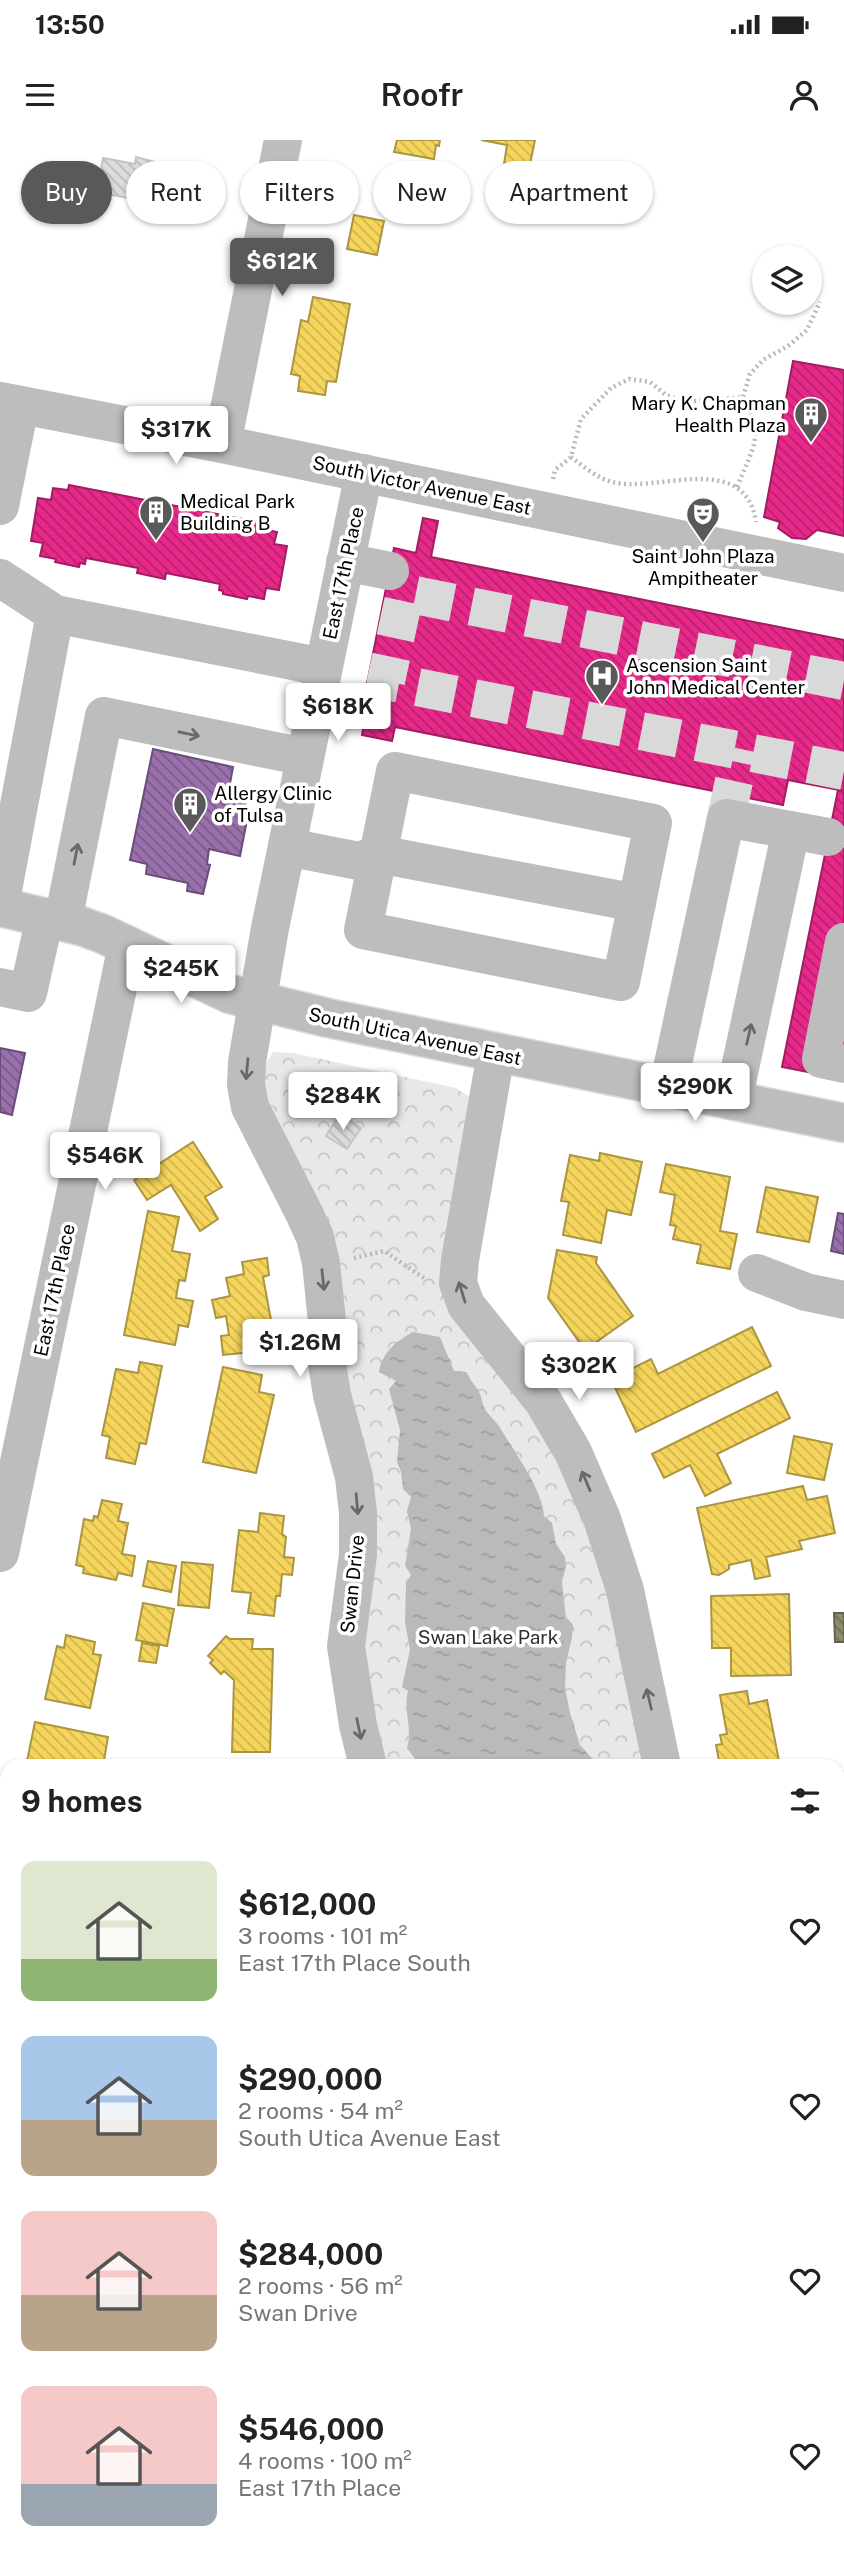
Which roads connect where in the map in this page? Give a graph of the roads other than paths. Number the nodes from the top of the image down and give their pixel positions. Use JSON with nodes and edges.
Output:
{"nodes":[{"id":1,"x":283,"y":140,"type":"edge"},
{"id":2,"x":10,"y":404,"type":"edge"},
{"id":3,"x":222,"y":444,"type":"junction"},
{"id":4,"x":364,"y":473,"type":"junction"},
{"id":5,"x":0,"y":506,"type":"edge"},
{"id":6,"x":345,"y":562,"type":"junction"},
{"id":7,"x":390,"y":570,"type":"dead end"},
{"id":8,"x":844,"y":573,"type":"edge"},
{"id":9,"x":0,"y":578,"type":"edge"},
{"id":10,"x":55,"y":614,"type":"junction"},
{"id":11,"x":323,"y":667,"type":"junction"},
{"id":12,"x":305,"y":757,"type":"junction"},
{"id":13,"x":791,"y":830,"type":"junction"},
{"id":14,"x":289,"y":837,"type":"junction"},
{"id":15,"x":828,"y":837,"type":"dead end"},
{"id":16,"x":378,"y":854,"type":"junction"},
{"id":17,"x":637,"y":903,"type":"junction"},
{"id":18,"x":0,"y":906,"type":"edge"},
{"id":19,"x":54,"y":919,"type":"junction"},
{"id":20,"x":844,"y":942,"type":"edge"},
{"id":21,"x":128,"y":945,"type":"junction"},
{"id":22,"x":0,"y":987,"type":"edge"},
{"id":23,"x":257,"y":1002,"type":"junction"},
{"id":24,"x":496,"y":1053,"type":"junction"},
{"id":25,"x":844,"y":1064,"type":"edge"},
{"id":26,"x":668,"y":1087,"type":"junction"},
{"id":27,"x":733,"y":1101,"type":"junction"},
{"id":28,"x":844,"y":1123,"type":"edge"},
{"id":29,"x":757,"y":1273,"type":"dead end"},
{"id":30,"x":844,"y":1300,"type":"edge"},
{"id":31,"x":13,"y":1425,"type":"edge"},
{"id":32,"x":0,"y":1553,"type":"edge"},
{"id":33,"x":366,"y":1759,"type":"edge"},
{"id":34,"x":661,"y":1759,"type":"edge"}],
"edges":[{"from":1,"to":3,"type":"street"},
{"from":2,"to":3,"type":"street","name":"South Victor Avenue East"},
{"from":2,"to":5,"type":"street"},
{"from":3,"to":4,"type":"street","name":"South Victor Avenue East"},
{"from":4,"to":6,"type":"street","name":"East 17th Place"},
{"from":4,"to":8,"type":"street","name":"South Victor Avenue East"},
{"from":6,"to":7,"type":"street"},
{"from":6,"to":11,"type":"street","name":"East 17th Place"},
{"from":9,"to":10,"type":"street"},
{"from":10,"to":11,"type":"street"},
{"from":10,"to":18,"type":"street"},
{"from":11,"to":12,"type":"street","name":"East 17th Place"},
{"from":12,"to":14,"type":"street","name":"East 17th Place"},
{"from":19,"to":12,"type":"street","one_way":true},
{"from":13,"to":15,"type":"street"},
{"from":13,"to":26,"type":"street"},
{"from":27,"to":13,"type":"street","one_way":true},
{"from":14,"to":16,"type":"street"},
{"from":14,"to":23,"type":"street","name":"East 17th Place"},
{"from":16,"to":17,"type":"street"},
{"from":16,"to":17,"type":"street"},
{"from":16,"to":17,"type":"street"},
{"from":18,"to":19,"type":"street","name":"South Utica Avenue East"},
{"from":19,"to":21,"type":"street","name":"South Utica Avenue East"},
{"from":19,"to":22,"type":"street"},
{"from":20,"to":25,"type":"street"},
{"from":21,"to":23,"type":"street","name":"South Utica Avenue East"},
{"from":21,"to":31,"type":"street","name":"East 17th Place"},
{"from":23,"to":24,"type":"street","name":"South Utica Avenue East"},
{"from":23,"to":33,"type":"street","name":"Swan Drive","one_way":true},
{"from":24,"to":26,"type":"street","name":"South Utica Avenue East"},
{"from":34,"to":24,"type":"street","one_way":true},
{"from":26,"to":27,"type":"street","name":"South Utica Avenue East"},
{"from":27,"to":28,"type":"street","name":"South Utica Avenue East"},
{"from":29,"to":30,"type":"street"},
{"from":31,"to":32,"type":"street","name":"East 17th Place"}]}
